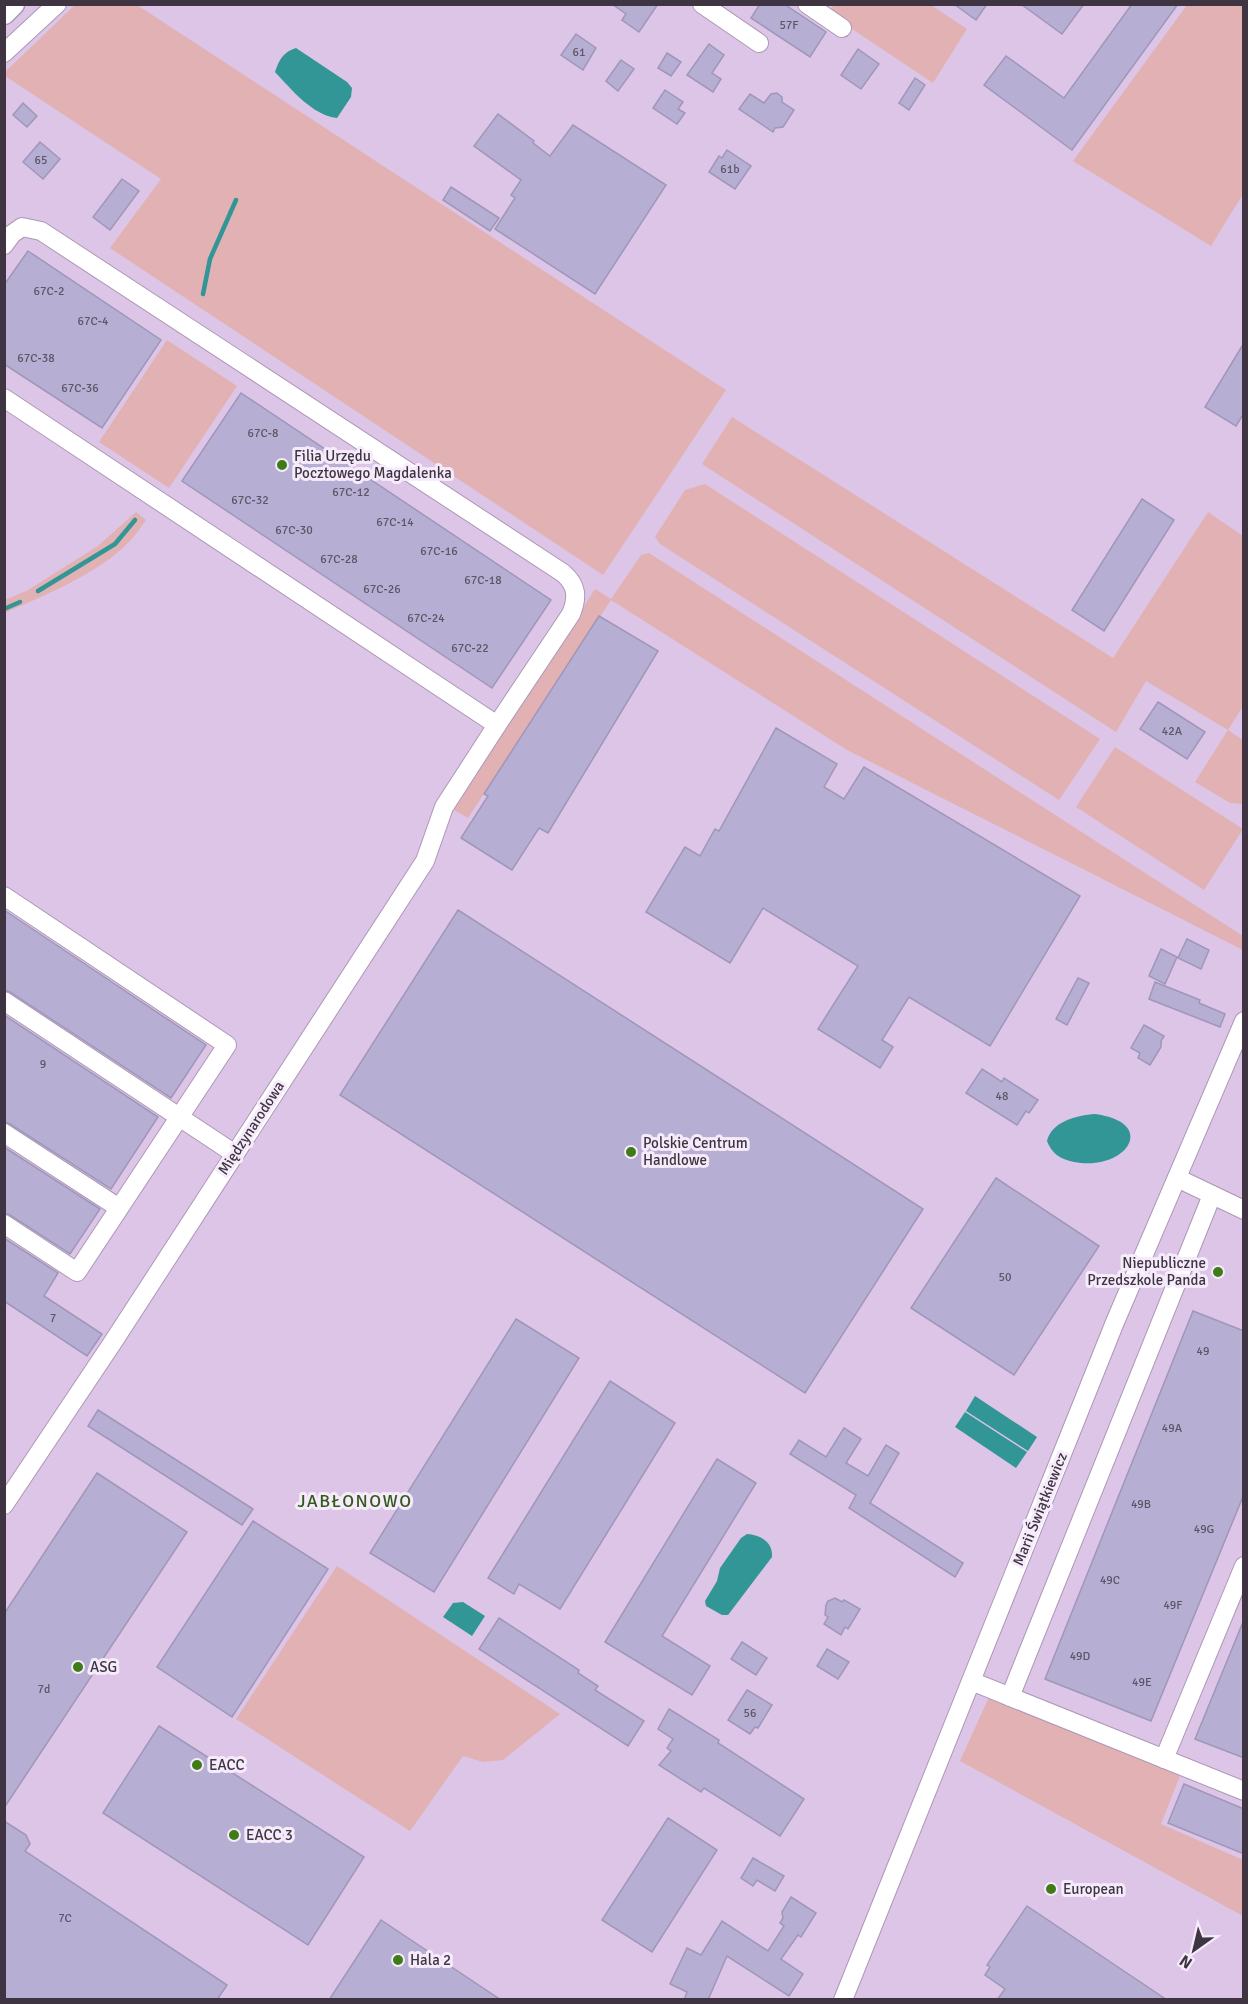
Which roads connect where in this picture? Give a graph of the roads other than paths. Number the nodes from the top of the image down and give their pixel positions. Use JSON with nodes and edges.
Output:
{"nodes":[{"id":1,"x":13,"y":4,"type":"edge"},
{"id":2,"x":57,"y":4,"type":"edge"},
{"id":3,"x":702,"y":4,"type":"edge"},
{"id":4,"x":807,"y":4,"type":"edge"},
{"id":5,"x":4,"y":13,"type":"edge"},
{"id":6,"x":842,"y":28,"type":"dead end"},
{"id":7,"x":759,"y":43,"type":"dead end"},
{"id":8,"x":4,"y":53,"type":"edge"},
{"id":9,"x":4,"y":245,"type":"edge"},
{"id":10,"x":4,"y":398,"type":"edge"},
{"id":11,"x":497,"y":725,"type":"junction"},
{"id":12,"x":4,"y":896,"type":"edge"},
{"id":13,"x":4,"y":1001,"type":"edge"},
{"id":14,"x":1244,"y":1021,"type":"edge"},
{"id":15,"x":180,"y":1117,"type":"junction"},
{"id":16,"x":4,"y":1133,"type":"edge"},
{"id":17,"x":235,"y":1154,"type":"junction"},
{"id":18,"x":1177,"y":1178,"type":"junction"},
{"id":19,"x":1212,"y":1195,"type":"junction"},
{"id":20,"x":119,"y":1208,"type":"junction"},
{"id":21,"x":1244,"y":1210,"type":"edge"},
{"id":22,"x":4,"y":1224,"type":"edge"},
{"id":23,"x":4,"y":1504,"type":"edge"},
{"id":24,"x":1244,"y":1566,"type":"edge"},
{"id":25,"x":971,"y":1681,"type":"junction"},
{"id":26,"x":1010,"y":1697,"type":"junction"},
{"id":27,"x":1164,"y":1759,"type":"junction"},
{"id":28,"x":1244,"y":1791,"type":"edge"},
{"id":29,"x":843,"y":2000,"type":"edge"}],
"edges":[{"from":1,"to":5,"type":"main road"},
{"from":2,"to":8,"type":"street"},
{"from":3,"to":7,"type":"street"},
{"from":4,"to":6,"type":"street"},
{"from":9,"to":11,"type":"street","name":"Międzynarodowa"},
{"from":10,"to":11,"type":"street"},
{"from":11,"to":17,"type":"street","name":"Międzynarodowa"},
{"from":12,"to":15,"type":"street"},
{"from":13,"to":15,"type":"street"},
{"from":14,"to":18,"type":"street","name":"Marii Świątkiewicz"},
{"from":15,"to":17,"type":"street"},
{"from":15,"to":20,"type":"street"},
{"from":16,"to":20,"type":"street"},
{"from":17,"to":23,"type":"street","name":"Międzynarodowa"},
{"from":18,"to":19,"type":"street"},
{"from":18,"to":25,"type":"street","name":"Marii Świątkiewicz"},
{"from":19,"to":21,"type":"street"},
{"from":19,"to":26,"type":"street"},
{"from":20,"to":22,"type":"street"},
{"from":24,"to":27,"type":"street"},
{"from":25,"to":26,"type":"street"},
{"from":25,"to":29,"type":"street","name":"Marii Świątkiewicz"},
{"from":26,"to":27,"type":"street"},
{"from":27,"to":28,"type":"street"}]}
